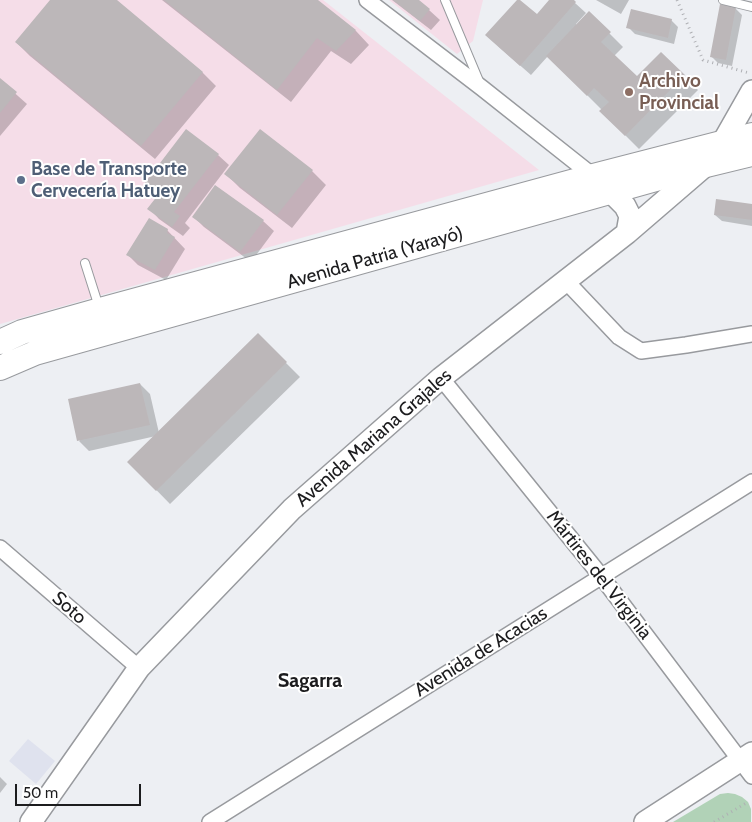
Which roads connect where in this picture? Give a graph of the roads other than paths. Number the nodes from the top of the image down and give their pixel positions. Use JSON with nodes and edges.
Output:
{"nodes":[{"id":1,"x":366,"y":0,"type":"edge"},
{"id":2,"x":445,"y":0,"type":"edge"},
{"id":3,"x":723,"y":0,"type":"edge"},
{"id":4,"x":752,"y":6,"type":"edge"},
{"id":5,"x":482,"y":88,"type":"junction"},
{"id":6,"x":752,"y":91,"type":"edge"},
{"id":7,"x":752,"y":135,"type":"edge"},
{"id":8,"x":723,"y":142,"type":"junction"},
{"id":9,"x":752,"y":154,"type":"edge"},
{"id":10,"x":706,"y":165,"type":"junction"},
{"id":11,"x":593,"y":176,"type":"junction"},
{"id":12,"x":612,"y":192,"type":"junction"},
{"id":13,"x":627,"y":233,"type":"junction"},
{"id":14,"x":85,"y":263,"type":"dead end"},
{"id":15,"x":565,"y":280,"type":"junction"},
{"id":16,"x":100,"y":310,"type":"junction"},
{"id":17,"x":752,"y":334,"type":"edge"},
{"id":18,"x":0,"y":342,"type":"edge"},
{"id":19,"x":0,"y":368,"type":"edge"},
{"id":20,"x":441,"y":378,"type":"junction"},
{"id":21,"x":752,"y":482,"type":"edge"},
{"id":22,"x":0,"y":548,"type":"edge"},
{"id":23,"x":601,"y":576,"type":"junction"},
{"id":24,"x":139,"y":668,"type":"junction"},
{"id":25,"x":748,"y":763,"type":"edge"},
{"id":26,"x":31,"y":822,"type":"edge"},
{"id":27,"x":210,"y":822,"type":"edge"},
{"id":28,"x":645,"y":822,"type":"edge"}],
"edges":[{"from":1,"to":5,"type":"street"},
{"from":2,"to":5,"type":"lane"},
{"from":3,"to":4,"type":"lane"},
{"from":5,"to":11,"type":"street"},
{"from":6,"to":8,"type":"street","name":"Avenida Mariana Grajales"},
{"from":7,"to":8,"type":"main road","name":"Avenida Patria (Yarayó)"},
{"from":8,"to":10,"type":"street","name":"Avenida Mariana Grajales"},
{"from":8,"to":11,"type":"main road","name":"Avenida Patria (Yarayó)"},
{"from":9,"to":10,"type":"main road","name":"Avenida Patria (Yarayó)"},
{"from":10,"to":12,"type":"main road","name":"Avenida Patria (Yarayó)"},
{"from":10,"to":13,"type":"street","name":"Avenida Mariana Grajales"},
{"from":11,"to":16,"type":"main road","name":"Avenida Patria (Yarayó)"},
{"from":12,"to":13,"type":"street"},
{"from":12,"to":19,"type":"main road","name":"Avenida Patria (Yarayó)"},
{"from":13,"to":15,"type":"street","name":"Avenida Mariana Grajales"},
{"from":14,"to":16,"type":"lane"},
{"from":15,"to":17,"type":"street"},
{"from":15,"to":20,"type":"street","name":"Avenida Mariana Grajales"},
{"from":16,"to":18,"type":"main road","name":"Avenida Patria (Yarayó)"},
{"from":20,"to":23,"type":"street","name":"Mártires del Virginia"},
{"from":20,"to":24,"type":"street","name":"Avenida Mariana Grajales"},
{"from":21,"to":23,"type":"street","name":"Avenida de Acacias"},
{"from":22,"to":24,"type":"street","name":"Soto"},
{"from":23,"to":25,"type":"street","name":"Mártires del Virginia"},
{"from":23,"to":27,"type":"street","name":"Avenida de Acacias"},
{"from":24,"to":26,"type":"street","name":"Avenida Mariana Grajales"},
{"from":25,"to":28,"type":"street"}]}
